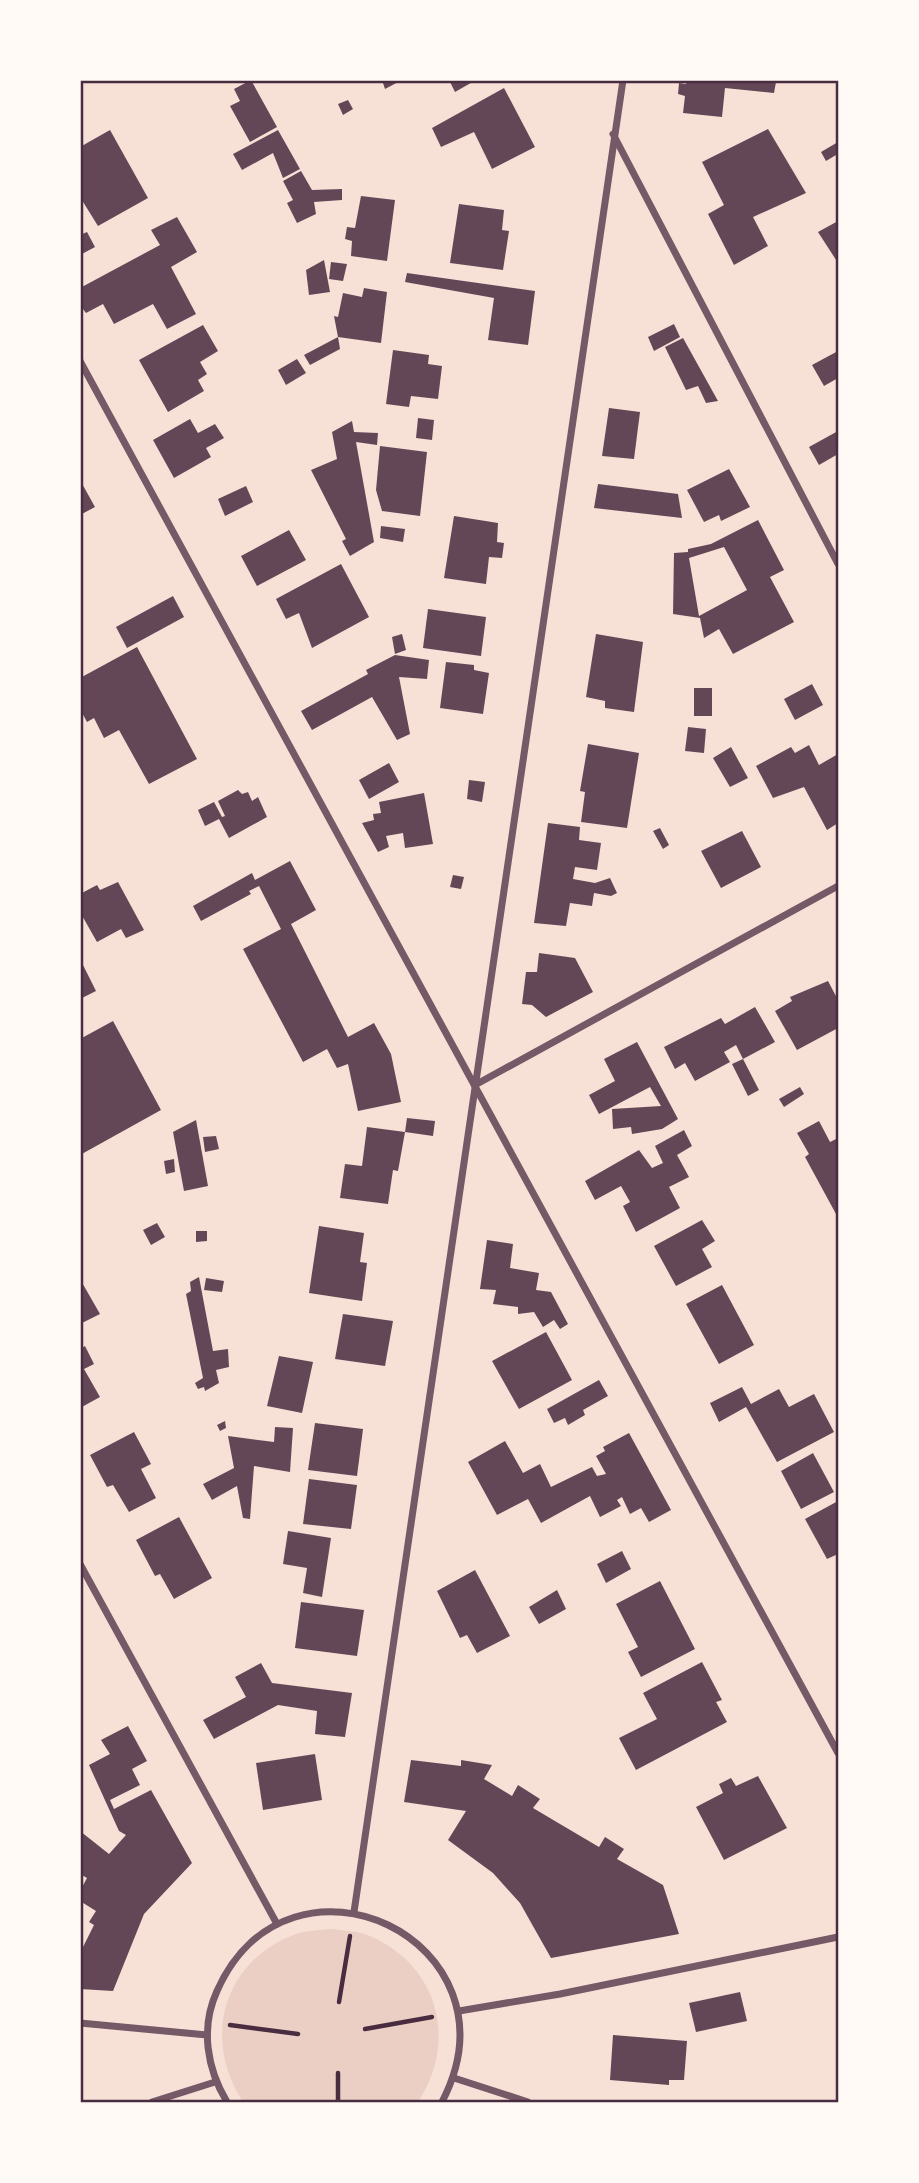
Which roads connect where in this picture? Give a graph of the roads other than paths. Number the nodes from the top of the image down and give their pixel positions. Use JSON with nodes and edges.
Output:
{"nodes":[{"id":1,"x":623,"y":80,"type":"edge"},
{"id":2,"x":613,"y":134,"type":"junction"},
{"id":3,"x":80,"y":361,"type":"edge"},
{"id":4,"x":838,"y":564,"type":"edge"},
{"id":5,"x":838,"y":886,"type":"edge"},
{"id":6,"x":475,"y":1085,"type":"junction"},
{"id":7,"x":80,"y":1564,"type":"edge"},
{"id":8,"x":838,"y":1753,"type":"edge"},
{"id":9,"x":354,"y":1912,"type":"junction"},
{"id":10,"x":277,"y":1924,"type":"junction"},
{"id":11,"x":838,"y":1937,"type":"edge"},
{"id":12,"x":459,"y":2011,"type":"junction"},
{"id":13,"x":80,"y":2023,"type":"edge"},
{"id":14,"x":207,"y":2035,"type":"junction"},
{"id":15,"x":454,"y":2078,"type":"junction"},
{"id":16,"x":215,"y":2082,"type":"junction"},
{"id":17,"x":152,"y":2102,"type":"edge"},
{"id":18,"x":227,"y":2102,"type":"edge"},
{"id":19,"x":442,"y":2102,"type":"edge"},
{"id":20,"x":528,"y":2102,"type":"edge"}],
"edges":[{"from":1,"to":2,"type":"street"},
{"from":2,"to":4,"type":"street"},
{"from":2,"to":6,"type":"street"},
{"from":3,"to":6,"type":"street"},
{"from":5,"to":6,"type":"street"},
{"from":6,"to":8,"type":"street"},
{"from":6,"to":9,"type":"street"},
{"from":7,"to":10,"type":"street"},
{"from":9,"to":10,"type":"street"},
{"from":9,"to":12,"type":"street"},
{"from":10,"to":14,"type":"street"},
{"from":11,"to":12,"type":"street"},
{"from":12,"to":15,"type":"street"},
{"from":13,"to":14,"type":"street"},
{"from":14,"to":16,"type":"street"},
{"from":15,"to":19,"type":"street"},
{"from":15,"to":20,"type":"street"},
{"from":16,"to":17,"type":"street"},
{"from":16,"to":18,"type":"street"}]}
